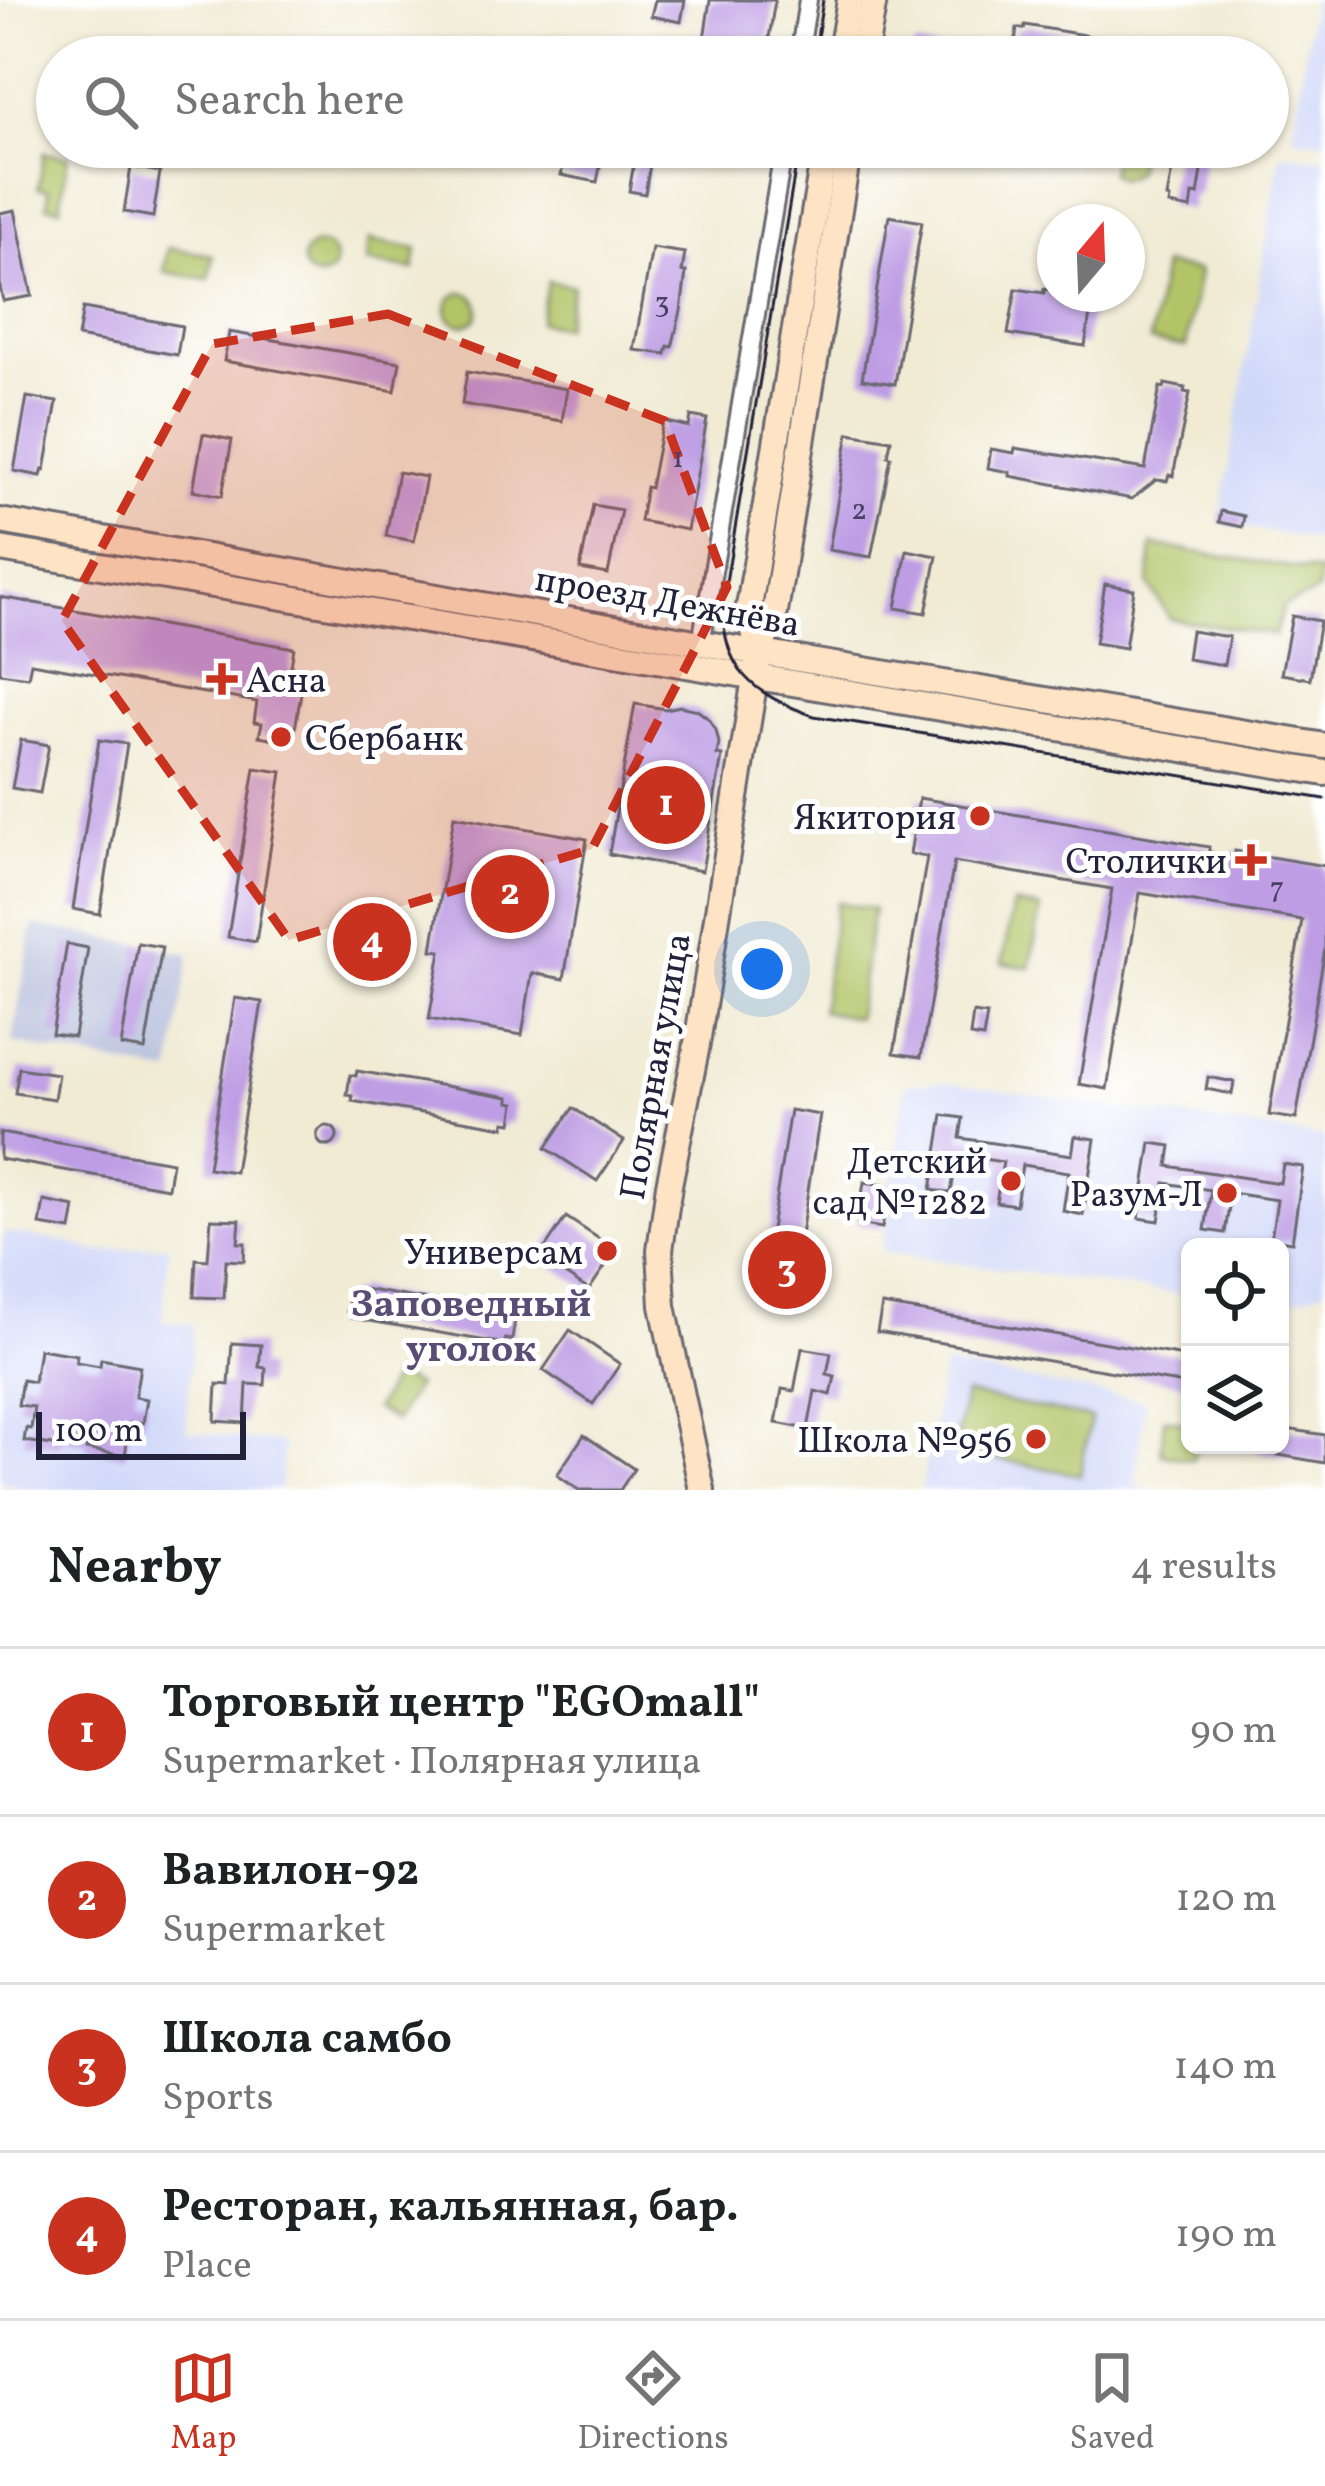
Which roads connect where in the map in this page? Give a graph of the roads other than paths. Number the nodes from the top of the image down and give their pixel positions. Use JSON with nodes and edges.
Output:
{"nodes":[{"id":1,"x":808,"y":0,"type":"edge"},
{"id":2,"x":850,"y":0,"type":"edge"},
{"id":3,"x":874,"y":0,"type":"edge"},
{"id":4,"x":802,"y":36,"type":"edge"},
{"id":5,"x":844,"y":36,"type":"edge"},
{"id":6,"x":868,"y":36,"type":"edge"},
{"id":7,"x":780,"y":168,"type":"edge"},
{"id":8,"x":822,"y":168,"type":"edge"},
{"id":9,"x":846,"y":168,"type":"edge"},
{"id":10,"x":0,"y":521,"type":"edge"},
{"id":11,"x":0,"y":549,"type":"edge"},
{"id":12,"x":701,"y":644,"type":"junction"},
{"id":13,"x":757,"y":665,"type":"junction"},
{"id":14,"x":1325,"y":746,"type":"edge"},
{"id":15,"x":1325,"y":773,"type":"edge"},
{"id":16,"x":702,"y":1490,"type":"edge"}],
"edges":[{"from":1,"to":4,"type":"street"},
{"from":2,"to":5,"type":"main road"},
{"from":3,"to":6,"type":"main road"},
{"from":7,"to":12,"type":"street"},
{"from":8,"to":13,"type":"main road","name":"Полярная улица"},
{"from":9,"to":13,"type":"main road","name":"Полярная улица"},
{"from":10,"to":12,"type":"main road","name":"проезд Дежнёва"},
{"from":11,"to":13,"type":"main road","name":"проезд Дежнёва"},
{"from":12,"to":13,"type":"main road","name":"проезд Дежнёва"},
{"from":13,"to":14,"type":"main road","name":"проезд Дежнёва"},
{"from":13,"to":15,"type":"main road","name":"проезд Дежнёва"},
{"from":13,"to":16,"type":"main road","name":"Полярная улица"}]}
